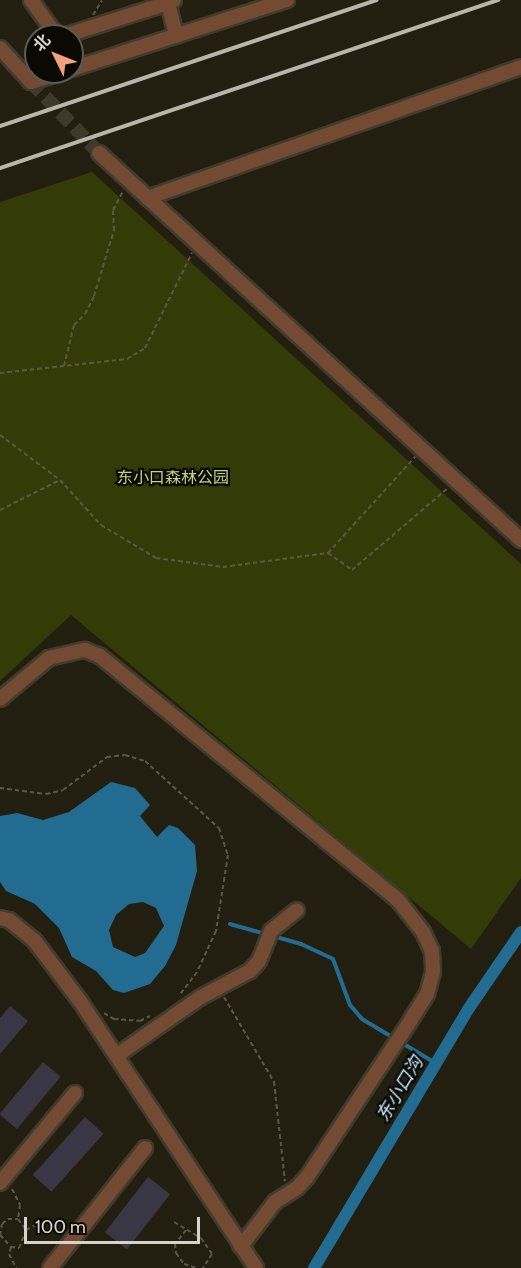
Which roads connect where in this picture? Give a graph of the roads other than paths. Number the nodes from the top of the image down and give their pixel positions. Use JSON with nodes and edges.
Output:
{"nodes":[{"id":1,"x":31,"y":0,"type":"edge"},
{"id":2,"x":287,"y":0,"type":"edge"},
{"id":3,"x":171,"y":1,"type":"edge"},
{"id":4,"x":48,"y":24,"type":"edge"},
{"id":5,"x":84,"y":29,"type":"edge"},
{"id":6,"x":176,"y":36,"type":"junction"},
{"id":7,"x":0,"y":48,"type":"edge"},
{"id":8,"x":84,"y":65,"type":"edge"},
{"id":9,"x":521,"y":67,"type":"edge"},
{"id":10,"x":24,"y":74,"type":"tunnel mouth"},
{"id":11,"x":99,"y":153,"type":"tunnel mouth"},
{"id":12,"x":147,"y":198,"type":"junction"},
{"id":13,"x":521,"y":540,"type":"edge"},
{"id":14,"x":0,"y":699,"type":"edge"},
{"id":15,"x":297,"y":910,"type":"dead end"},
{"id":16,"x":0,"y":918,"type":"edge"},
{"id":17,"x":116,"y":1056,"type":"junction"},
{"id":18,"x":75,"y":1093,"type":"dead end"},
{"id":19,"x":145,"y":1148,"type":"dead end"},
{"id":20,"x":0,"y":1183,"type":"edge"},
{"id":21,"x":241,"y":1246,"type":"junction"},
{"id":22,"x":50,"y":1268,"type":"edge"},
{"id":23,"x":256,"y":1268,"type":"edge"}],
"edges":[{"from":1,"to":4,"type":"street"},
{"from":2,"to":6,"type":"street"},
{"from":3,"to":5,"type":"street"},
{"from":3,"to":6,"type":"street"},
{"from":6,"to":8,"type":"street"},
{"from":7,"to":10,"type":"street"},
{"from":9,"to":12,"type":"street"},
{"from":11,"to":12,"type":"street"},
{"from":12,"to":13,"type":"street"},
{"from":14,"to":21,"type":"street"},
{"from":15,"to":17,"type":"street"},
{"from":16,"to":17,"type":"street"},
{"from":17,"to":21,"type":"street"},
{"from":18,"to":20,"type":"street"},
{"from":19,"to":22,"type":"street"},
{"from":21,"to":23,"type":"street"}]}
